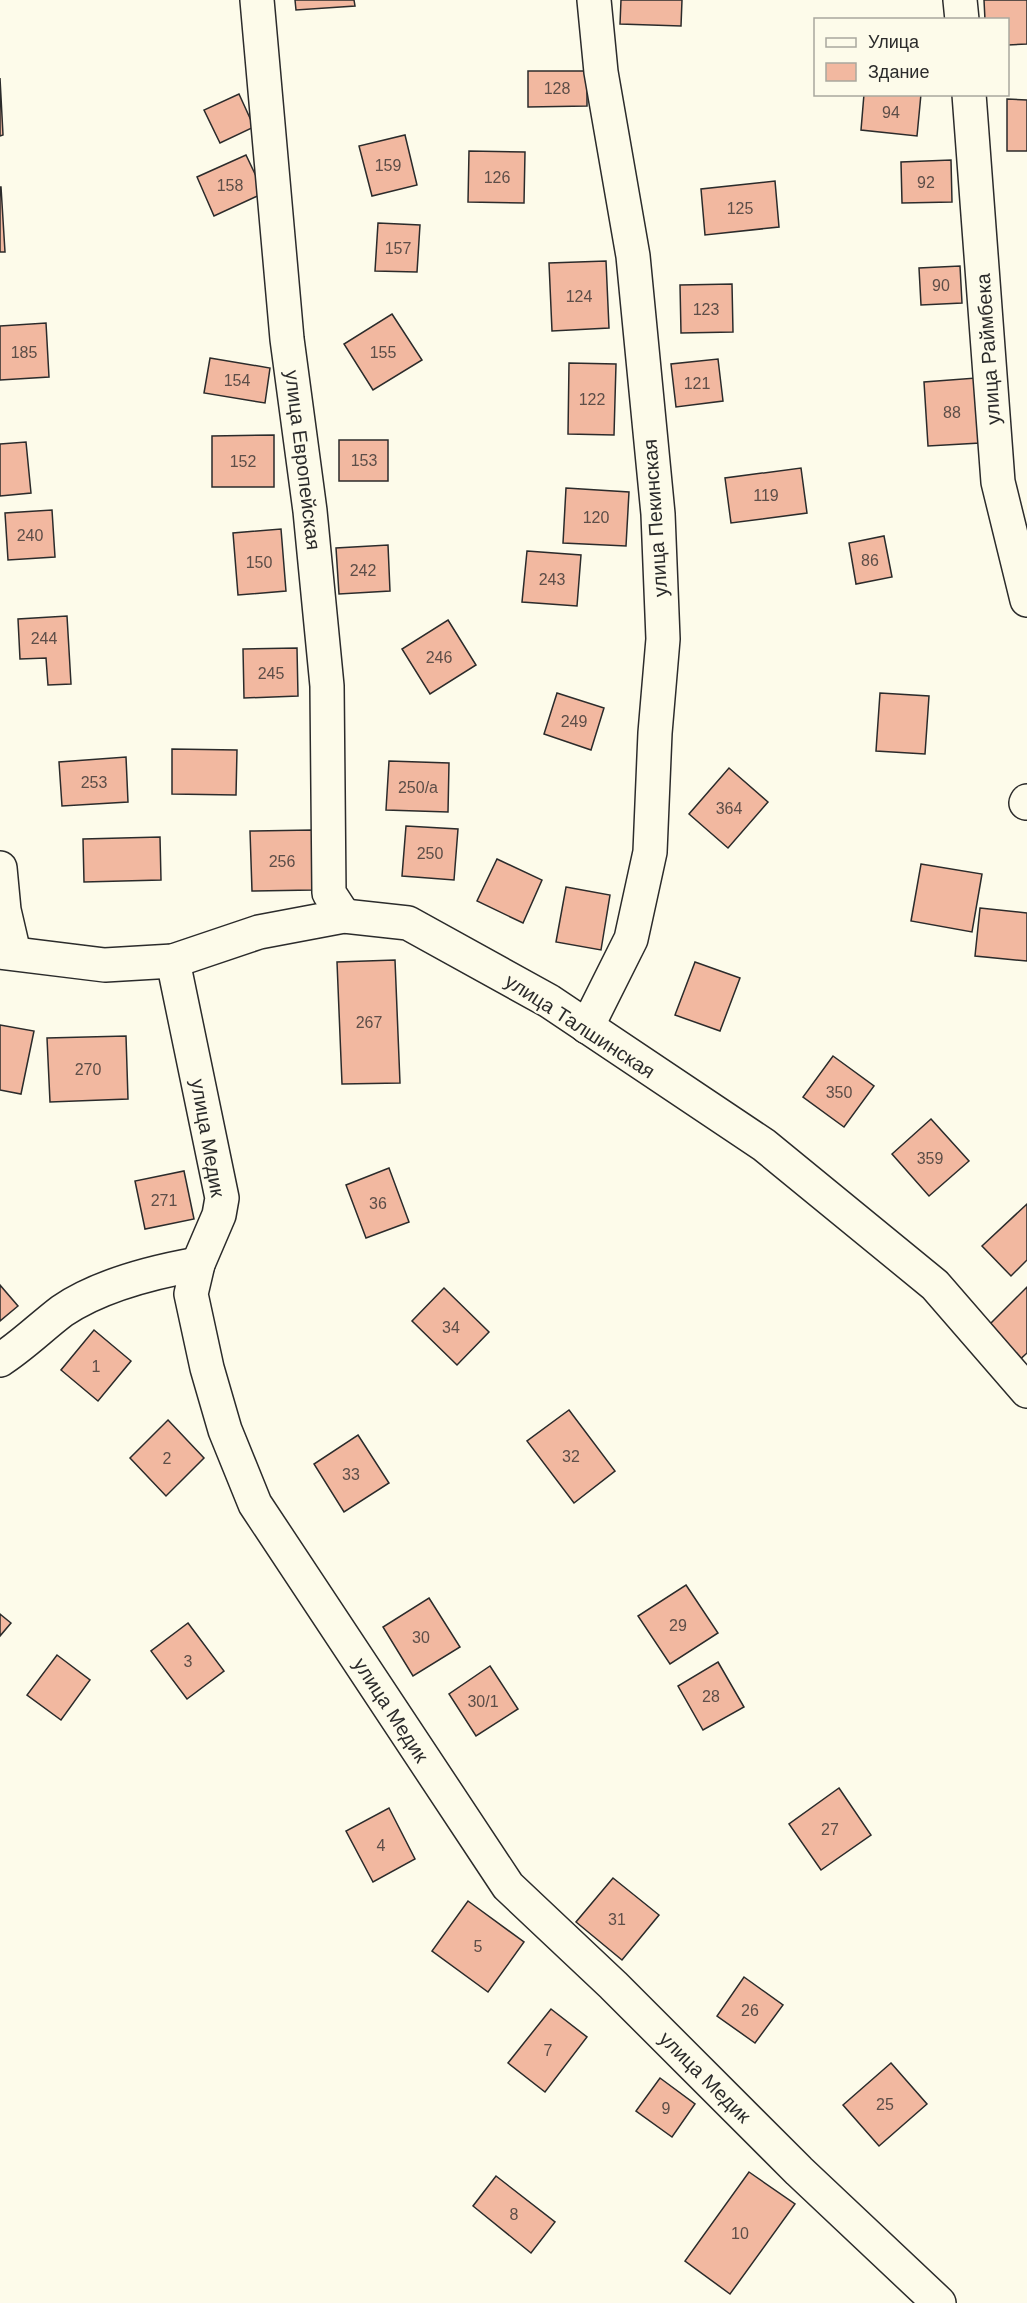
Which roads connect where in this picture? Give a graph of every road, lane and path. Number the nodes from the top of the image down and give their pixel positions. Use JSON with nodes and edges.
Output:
{"nodes":[{"id":1,"x":257,"y":0,"type":"edge"},
{"id":2,"x":594,"y":0,"type":"edge"},
{"id":3,"x":960,"y":0,"type":"edge"},
{"id":4,"x":962,"y":18,"type":"edge"},
{"id":5,"x":969,"y":96,"type":"edge"},
{"id":6,"x":1027,"y":600,"type":"edge"},
{"id":7,"x":0,"y":868,"type":"edge"},
{"id":8,"x":344,"y":916,"type":"junction"},
{"id":9,"x":7,"y":952,"type":"edge"},
{"id":10,"x":173,"y":961,"type":"junction"},
{"id":11,"x":586,"y":1027,"type":"junction"},
{"id":12,"x":198,"y":1263,"type":"junction"},
{"id":13,"x":0,"y":1360,"type":"edge"},
{"id":14,"x":1027,"y":1391,"type":"edge"},
{"id":15,"x":939,"y":2303,"type":"edge"}],
"edges":[{"from":1,"to":8,"type":"street","name":"улица Европейская"},
{"from":2,"to":11,"type":"street","name":"улица Пекинская"},
{"from":3,"to":4,"type":"street"},
{"from":5,"to":6,"type":"street","name":"улица Раймбека"},
{"from":7,"to":9,"type":"street"},
{"from":8,"to":10,"type":"street","name":"улица Талшинская"},
{"from":8,"to":11,"type":"street","name":"улица Талшинская"},
{"from":9,"to":10,"type":"street","name":"улица Талшинская"},
{"from":10,"to":12,"type":"street","name":"улица Медик"},
{"from":11,"to":14,"type":"street","name":"улица Талшинская"},
{"from":12,"to":13,"type":"street"},
{"from":12,"to":15,"type":"street","name":"улица Медик"}]}
